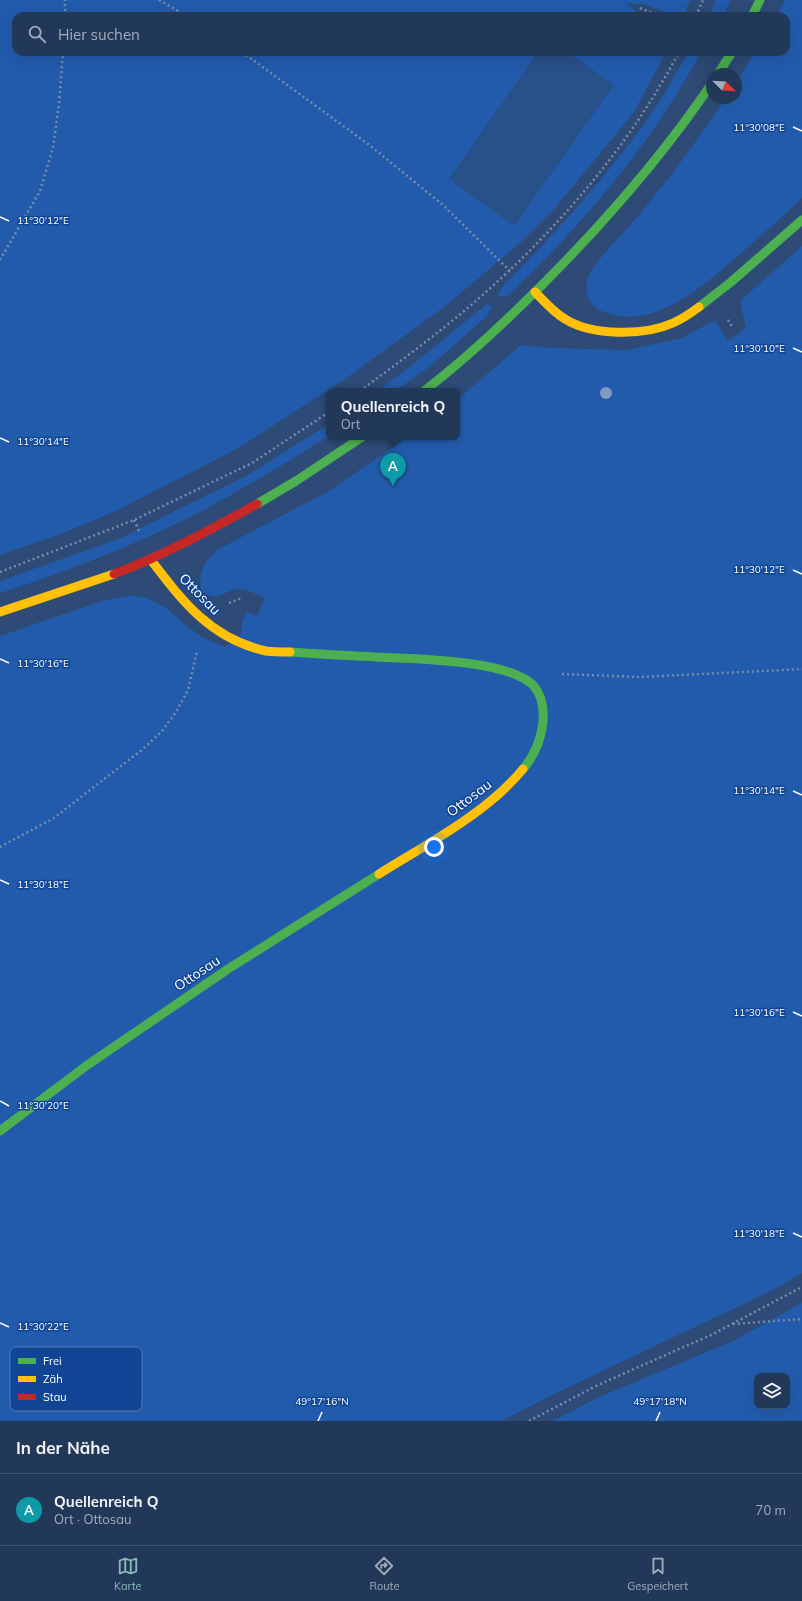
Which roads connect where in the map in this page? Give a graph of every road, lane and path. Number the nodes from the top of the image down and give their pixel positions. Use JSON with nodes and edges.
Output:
{"nodes":[{"id":1,"x":65,"y":0,"type":"edge"},
{"id":2,"x":159,"y":0,"type":"edge"},
{"id":3,"x":703,"y":0,"type":"edge"},
{"id":4,"x":760,"y":0,"type":"edge"},
{"id":5,"x":640,"y":8,"type":"dead end"},
{"id":6,"x":65,"y":12,"type":"edge"},
{"id":7,"x":180,"y":12,"type":"edge"},
{"id":8,"x":650,"y":12,"type":"edge"},
{"id":9,"x":698,"y":12,"type":"edge"},
{"id":10,"x":754,"y":12,"type":"edge"},
{"id":11,"x":63,"y":56,"type":"edge"},
{"id":12,"x":247,"y":56,"type":"edge"},
{"id":13,"x":677,"y":56,"type":"edge"},
{"id":14,"x":729,"y":56,"type":"edge"},
{"id":15,"x":722,"y":68,"type":"edge"},
{"id":16,"x":706,"y":91,"type":"edge"},
{"id":17,"x":802,"y":220,"type":"edge"},
{"id":18,"x":0,"y":260,"type":"edge"},
{"id":19,"x":510,"y":271,"type":"junction"},
{"id":20,"x":535,"y":292,"type":"junction"},
{"id":21,"x":364,"y":388,"type":"edge"},
{"id":22,"x":428,"y":388,"type":"edge"},
{"id":23,"x":326,"y":414,"type":"edge"},
{"id":24,"x":358,"y":440,"type":"edge"},
{"id":25,"x":151,"y":560,"type":"junction"},
{"id":26,"x":0,"y":572,"type":"edge"},
{"id":27,"x":0,"y":612,"type":"edge"},
{"id":28,"x":197,"y":649,"type":"dead end"},
{"id":29,"x":802,"y":669,"type":"edge"},
{"id":30,"x":556,"y":674,"type":"dead end"},
{"id":31,"x":0,"y":847,"type":"edge"},
{"id":32,"x":0,"y":1130,"type":"edge"},
{"id":33,"x":802,"y":1286,"type":"edge"},
{"id":34,"x":802,"y":1319,"type":"edge"},
{"id":35,"x":730,"y":1324,"type":"junction"},
{"id":36,"x":529,"y":1421,"type":"edge"}],
"edges":[{"from":1,"to":6,"type":"path"},
{"from":2,"to":7,"type":"path"},
{"from":3,"to":9,"type":"path"},
{"from":4,"to":10,"type":"street"},
{"from":5,"to":8,"type":"path"},
{"from":11,"to":18,"type":"path"},
{"from":12,"to":19,"type":"path"},
{"from":13,"to":19,"type":"path"},
{"from":14,"to":15,"type":"street"},
{"from":16,"to":20,"type":"street"},
{"from":17,"to":20,"type":"street"},
{"from":19,"to":21,"type":"path"},
{"from":20,"to":22,"type":"street"},
{"from":23,"to":26,"type":"path"},
{"from":24,"to":25,"type":"street"},
{"from":25,"to":27,"type":"street"},
{"from":25,"to":32,"type":"street","name":"Ottosau"},
{"from":28,"to":31,"type":"path"},
{"from":29,"to":30,"type":"path"},
{"from":33,"to":35,"type":"path"},
{"from":34,"to":35,"type":"path"},
{"from":35,"to":36,"type":"path"}]}
